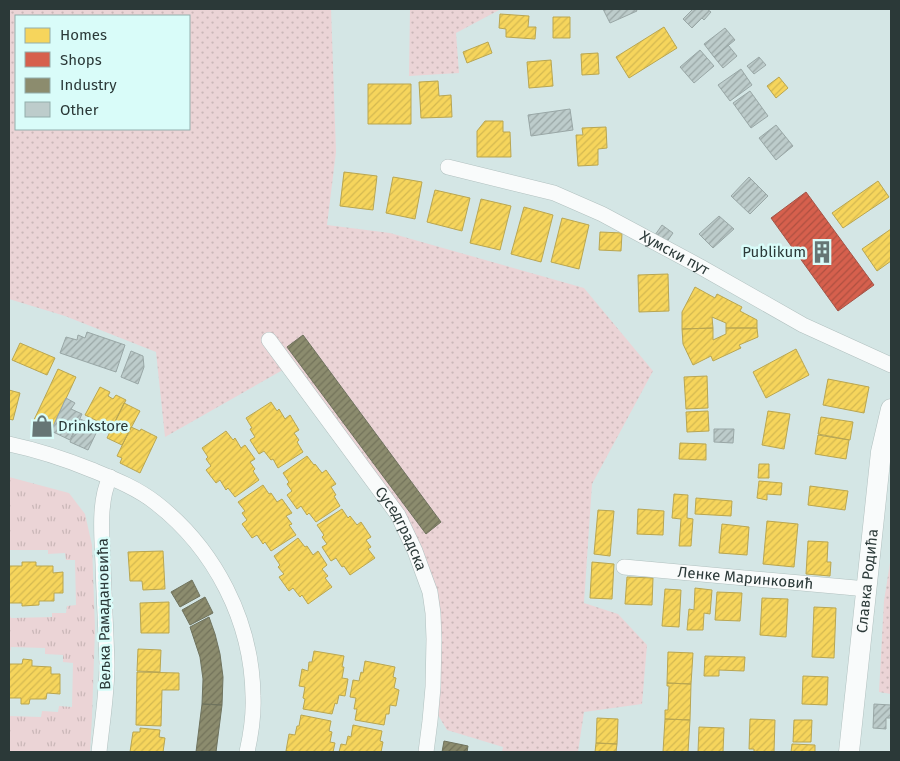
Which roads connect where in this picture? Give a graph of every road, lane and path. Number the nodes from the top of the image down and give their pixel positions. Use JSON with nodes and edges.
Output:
{"nodes":[{"id":1,"x":448,"y":167,"type":"dead end"},
{"id":2,"x":269,"y":340,"type":"dead end"},
{"id":3,"x":891,"y":365,"type":"edge"},
{"id":4,"x":891,"y":409,"type":"edge"},
{"id":5,"x":9,"y":444,"type":"edge"},
{"id":6,"x":110,"y":477,"type":"junction"},
{"id":7,"x":624,"y":567,"type":"dead end"},
{"id":8,"x":867,"y":589,"type":"junction"},
{"id":9,"x":99,"y":752,"type":"edge"},
{"id":10,"x":247,"y":752,"type":"edge"},
{"id":11,"x":426,"y":752,"type":"edge"},
{"id":12,"x":849,"y":752,"type":"edge"}],
"edges":[{"from":1,"to":3,"type":"street","name":"Хумски пут"},
{"from":2,"to":11,"type":"street","name":"Суседградска"},
{"from":4,"to":8,"type":"street","name":"Славка Родића"},
{"from":5,"to":6,"type":"street"},
{"from":6,"to":9,"type":"street","name":"Вељка Рамадановића"},
{"from":6,"to":10,"type":"street"},
{"from":7,"to":8,"type":"street","name":"Ленке Маринковић"},
{"from":8,"to":12,"type":"street","name":"Славка Родића"}]}
